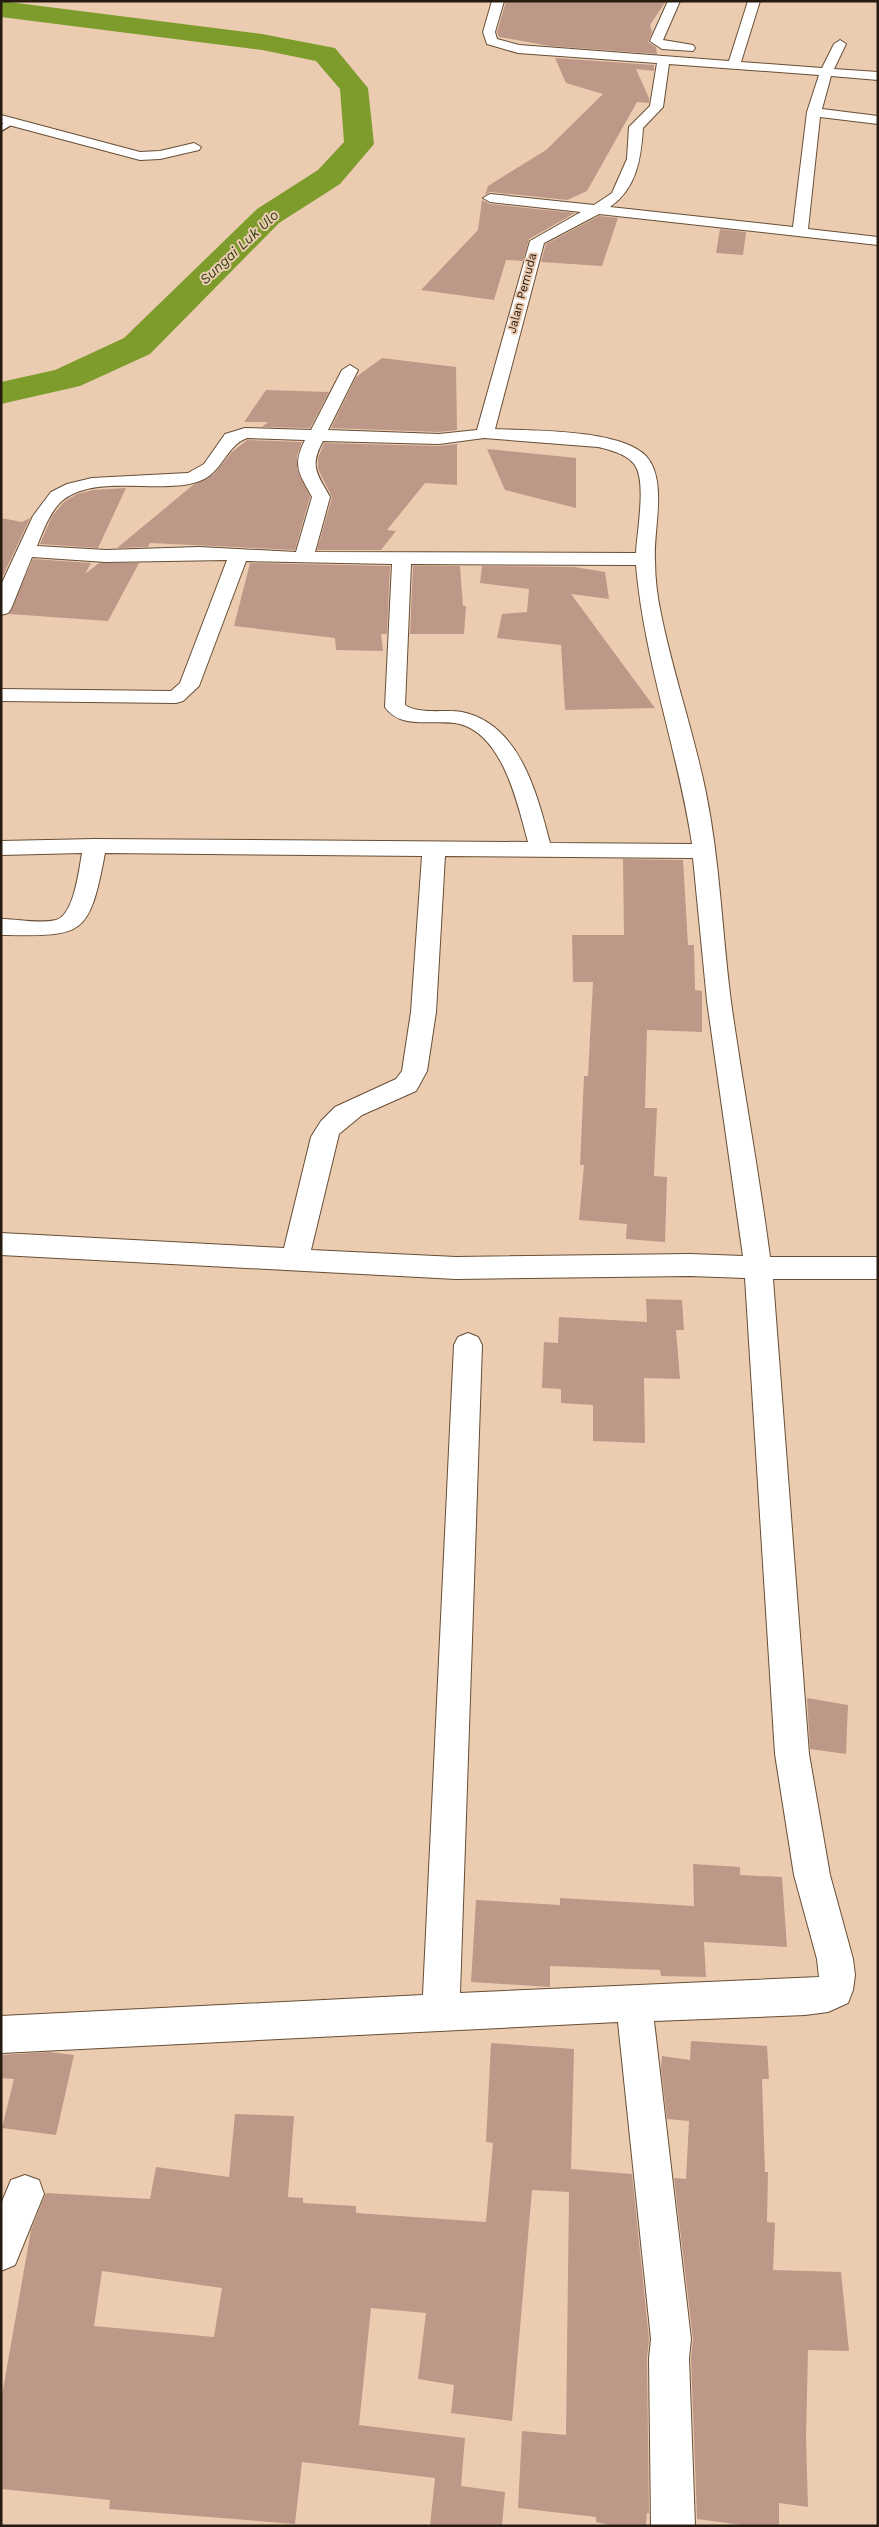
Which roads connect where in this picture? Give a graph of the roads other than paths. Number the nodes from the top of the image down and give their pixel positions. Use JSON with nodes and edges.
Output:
{"nodes":[{"id":1,"x":498,"y":1,"type":"edge"},
{"id":2,"x":674,"y":1,"type":"edge"},
{"id":3,"x":754,"y":1,"type":"edge"},
{"id":4,"x":840,"y":44,"type":"dead end"},
{"id":5,"x":698,"y":49,"type":"dead end"},
{"id":6,"x":664,"y":59,"type":"junction"},
{"id":7,"x":740,"y":66,"type":"junction"},
{"id":8,"x":826,"y":72,"type":"junction"},
{"id":9,"x":878,"y":76,"type":"edge"},
{"id":10,"x":814,"y":112,"type":"junction"},
{"id":11,"x":878,"y":120,"type":"edge"},
{"id":12,"x":5,"y":123,"type":"edge"},
{"id":13,"x":194,"y":147,"type":"dead end"},
{"id":14,"x":490,"y":198,"type":"dead end"},
{"id":15,"x":595,"y":210,"type":"junction"},
{"id":16,"x":800,"y":233,"type":"junction"},
{"id":17,"x":878,"y":241,"type":"edge"},
{"id":18,"x":350,"y":370,"type":"dead end"},
{"id":19,"x":484,"y":433,"type":"junction"},
{"id":20,"x":318,"y":434,"type":"junction"},
{"id":21,"x":26,"y":551,"type":"junction"},
{"id":22,"x":239,"y":554,"type":"junction"},
{"id":23,"x":304,"y":558,"type":"junction"},
{"id":24,"x":402,"y":558,"type":"junction"},
{"id":25,"x":644,"y":559,"type":"junction"},
{"id":26,"x":1,"y":609,"type":"edge"},
{"id":27,"x":1,"y":695,"type":"edge"},
{"id":28,"x":95,"y":846,"type":"junction"},
{"id":29,"x":1,"y":848,"type":"edge"},
{"id":30,"x":434,"y":849,"type":"junction"},
{"id":31,"x":541,"y":850,"type":"junction"},
{"id":32,"x":704,"y":851,"type":"junction"},
{"id":33,"x":1,"y":927,"type":"edge"},
{"id":34,"x":1,"y":1244,"type":"edge"},
{"id":35,"x":295,"y":1259,"type":"junction"},
{"id":36,"x":758,"y":1268,"type":"junction"},
{"id":37,"x":878,"y":1268,"type":"edge"},
{"id":38,"x":468,"y":1344,"type":"dead end"},
{"id":39,"x":634,"y":2003,"type":"junction"},
{"id":40,"x":441,"y":2012,"type":"junction"},
{"id":41,"x":1,"y":2035,"type":"edge"},
{"id":42,"x":25,"y":2194,"type":"dead end"},
{"id":43,"x":1,"y":2251,"type":"edge"},
{"id":44,"x":673,"y":2526,"type":"edge"}],
"edges":[{"from":1,"to":6,"type":"street"},
{"from":2,"to":5,"type":"street"},
{"from":3,"to":7,"type":"street"},
{"from":4,"to":8,"type":"street"},
{"from":6,"to":7,"type":"street"},
{"from":6,"to":15,"type":"street","name":"Jalan Pemuda"},
{"from":7,"to":8,"type":"street"},
{"from":8,"to":9,"type":"street"},
{"from":8,"to":10,"type":"street"},
{"from":10,"to":11,"type":"street"},
{"from":10,"to":16,"type":"street"},
{"from":12,"to":13,"type":"street"},
{"from":14,"to":15,"type":"street"},
{"from":15,"to":16,"type":"street"},
{"from":15,"to":19,"type":"street","name":"Jalan Pemuda"},
{"from":16,"to":17,"type":"street"},
{"from":18,"to":20,"type":"street"},
{"from":19,"to":20,"type":"street"},
{"from":19,"to":25,"type":"street"},
{"from":20,"to":21,"type":"street"},
{"from":20,"to":23,"type":"street"},
{"from":21,"to":22,"type":"street"},
{"from":21,"to":26,"type":"street"},
{"from":22,"to":23,"type":"street"},
{"from":22,"to":27,"type":"street"},
{"from":23,"to":24,"type":"street"},
{"from":24,"to":25,"type":"street"},
{"from":24,"to":31,"type":"street"},
{"from":25,"to":32,"type":"street"},
{"from":28,"to":29,"type":"street"},
{"from":28,"to":30,"type":"street"},
{"from":28,"to":33,"type":"street"},
{"from":30,"to":31,"type":"street"},
{"from":30,"to":35,"type":"street"},
{"from":31,"to":32,"type":"street"},
{"from":32,"to":36,"type":"street"},
{"from":34,"to":35,"type":"street"},
{"from":35,"to":36,"type":"street"},
{"from":36,"to":37,"type":"street"},
{"from":36,"to":39,"type":"street"},
{"from":38,"to":40,"type":"street"},
{"from":39,"to":40,"type":"street"},
{"from":39,"to":44,"type":"street"},
{"from":40,"to":41,"type":"street"},
{"from":42,"to":43,"type":"street"}]}
